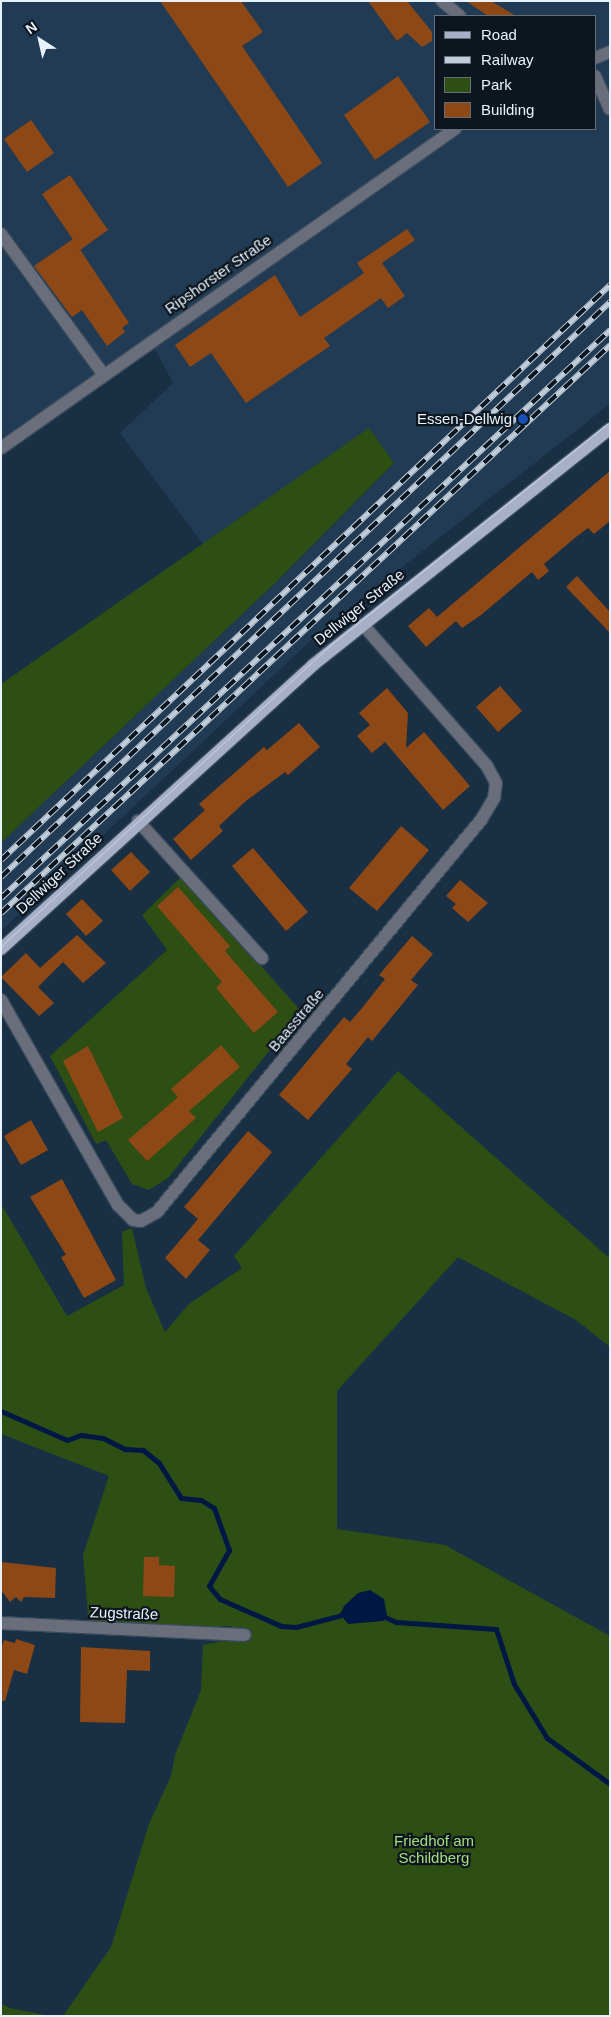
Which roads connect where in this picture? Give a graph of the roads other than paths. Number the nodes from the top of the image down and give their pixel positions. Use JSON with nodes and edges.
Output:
{"nodes":[{"id":1,"x":442,"y":1,"type":"edge"},
{"id":2,"x":459,"y":15,"type":"edge"},
{"id":3,"x":610,"y":52,"type":"edge"},
{"id":4,"x":596,"y":58,"type":"edge"},
{"id":5,"x":596,"y":78,"type":"edge"},
{"id":6,"x":610,"y":109,"type":"edge"},
{"id":7,"x":454,"y":130,"type":"edge"},
{"id":8,"x":1,"y":234,"type":"edge"},
{"id":9,"x":103,"y":374,"type":"junction"},
{"id":10,"x":610,"y":429,"type":"edge"},
{"id":11,"x":1,"y":448,"type":"edge"},
{"id":12,"x":363,"y":625,"type":"junction"},
{"id":13,"x":138,"y":821,"type":"junction"},
{"id":14,"x":1,"y":949,"type":"edge"},
{"id":15,"x":262,"y":958,"type":"dead end"},
{"id":16,"x":1,"y":1000,"type":"edge"},
{"id":17,"x":1,"y":1623,"type":"edge"},
{"id":18,"x":245,"y":1634,"type":"dead end"}],
"edges":[{"from":1,"to":2,"type":"street"},
{"from":3,"to":4,"type":"street"},
{"from":5,"to":6,"type":"street"},
{"from":7,"to":9,"type":"street","name":"Ripshorster Straße"},
{"from":8,"to":9,"type":"street"},
{"from":9,"to":11,"type":"street","name":"Ripshorster Straße"},
{"from":10,"to":12,"type":"main road","name":"Dellwiger Straße"},
{"from":12,"to":13,"type":"main road","name":"Dellwiger Straße"},
{"from":12,"to":16,"type":"street","name":"Baasstraße"},
{"from":13,"to":14,"type":"main road","name":"Dellwiger Straße"},
{"from":13,"to":15,"type":"street"},
{"from":17,"to":18,"type":"street","name":"Zugstraße"}]}
